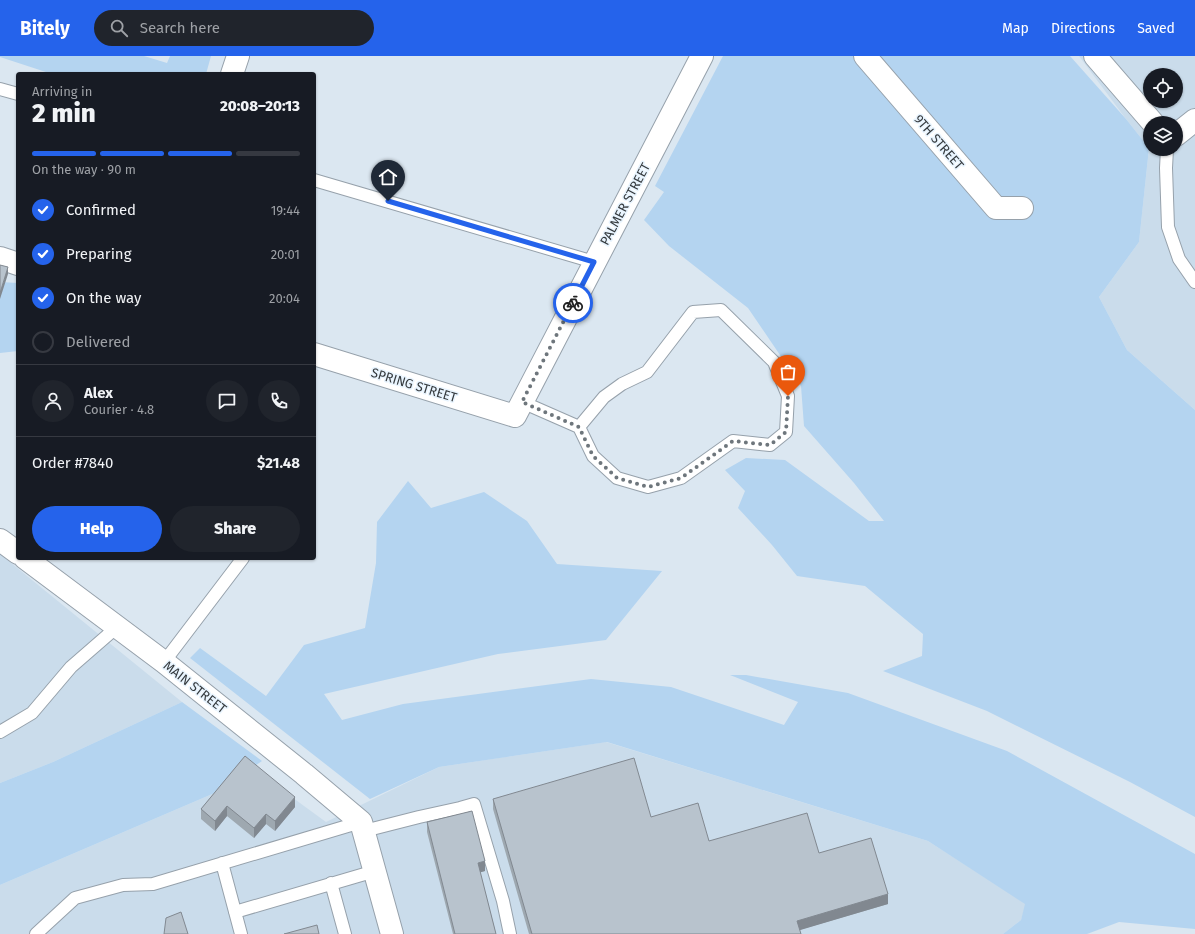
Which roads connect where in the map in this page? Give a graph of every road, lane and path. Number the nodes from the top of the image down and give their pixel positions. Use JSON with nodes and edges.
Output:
{"nodes":[{"id":1,"x":238,"y":56,"type":"edge"},
{"id":2,"x":702,"y":56,"type":"edge"},
{"id":3,"x":865,"y":56,"type":"edge"},
{"id":4,"x":1095,"y":56,"type":"edge"},
{"id":5,"x":233,"y":72,"type":"edge"},
{"id":6,"x":0,"y":89,"type":"edge"},
{"id":7,"x":16,"y":93,"type":"edge"},
{"id":8,"x":1147,"y":116,"type":"edge"},
{"id":9,"x":1195,"y":120,"type":"edge"},
{"id":10,"x":1183,"y":129,"type":"edge"},
{"id":11,"x":1167,"y":156,"type":"edge"},
{"id":12,"x":316,"y":181,"type":"edge"},
{"id":13,"x":1022,"y":208,"type":"dead end"},
{"id":14,"x":0,"y":258,"type":"edge"},
{"id":15,"x":594,"y":262,"type":"junction"},
{"id":16,"x":16,"y":263,"type":"edge"},
{"id":17,"x":1195,"y":282,"type":"edge"},
{"id":18,"x":316,"y":355,"type":"edge"},
{"id":19,"x":518,"y":409,"type":"junction"},
{"id":20,"x":579,"y":427,"type":"junction"},
{"id":21,"x":0,"y":540,"type":"edge"},
{"id":22,"x":16,"y":552,"type":"edge"},
{"id":23,"x":28,"y":560,"type":"edge"},
{"id":24,"x":242,"y":560,"type":"edge"},
{"id":25,"x":117,"y":627,"type":"junction"},
{"id":26,"x":164,"y":662,"type":"junction"},
{"id":27,"x":0,"y":732,"type":"edge"},
{"id":28,"x":363,"y":826,"type":"junction"},
{"id":29,"x":222,"y":863,"type":"junction"},
{"id":30,"x":375,"y":871,"type":"junction"},
{"id":31,"x":331,"y":884,"type":"junction"},
{"id":32,"x":235,"y":912,"type":"junction"},
{"id":33,"x":36,"y":934,"type":"edge"},
{"id":34,"x":241,"y":934,"type":"edge"},
{"id":35,"x":345,"y":934,"type":"edge"},
{"id":36,"x":392,"y":934,"type":"edge"},
{"id":37,"x":510,"y":934,"type":"edge"}],
"edges":[{"from":1,"to":5,"type":"street"},
{"from":2,"to":15,"type":"street","name":"PALMER STREET"},
{"from":3,"to":13,"type":"street","name":"9TH STREET"},
{"from":4,"to":8,"type":"street"},
{"from":6,"to":7,"type":"lane"},
{"from":9,"to":10,"type":"street"},
{"from":11,"to":17,"type":"lane"},
{"from":12,"to":15,"type":"lane"},
{"from":14,"to":16,"type":"street"},
{"from":15,"to":19,"type":"street","name":"PALMER STREET"},
{"from":18,"to":19,"type":"street","name":"SPRING STREET"},
{"from":19,"to":20,"type":"lane"},
{"from":20,"to":20,"type":"lane"},
{"from":21,"to":22,"type":"street"},
{"from":23,"to":25,"type":"street","name":"MAIN STREET"},
{"from":24,"to":26,"type":"lane"},
{"from":25,"to":26,"type":"street","name":"MAIN STREET"},
{"from":25,"to":27,"type":"lane"},
{"from":26,"to":28,"type":"street","name":"MAIN STREET"},
{"from":28,"to":29,"type":"lane"},
{"from":28,"to":30,"type":"street"},
{"from":28,"to":37,"type":"lane"},
{"from":29,"to":32,"type":"lane"},
{"from":29,"to":33,"type":"lane"},
{"from":30,"to":31,"type":"lane"},
{"from":30,"to":36,"type":"street"},
{"from":31,"to":32,"type":"lane"},
{"from":31,"to":35,"type":"lane"},
{"from":32,"to":34,"type":"lane"}]}
